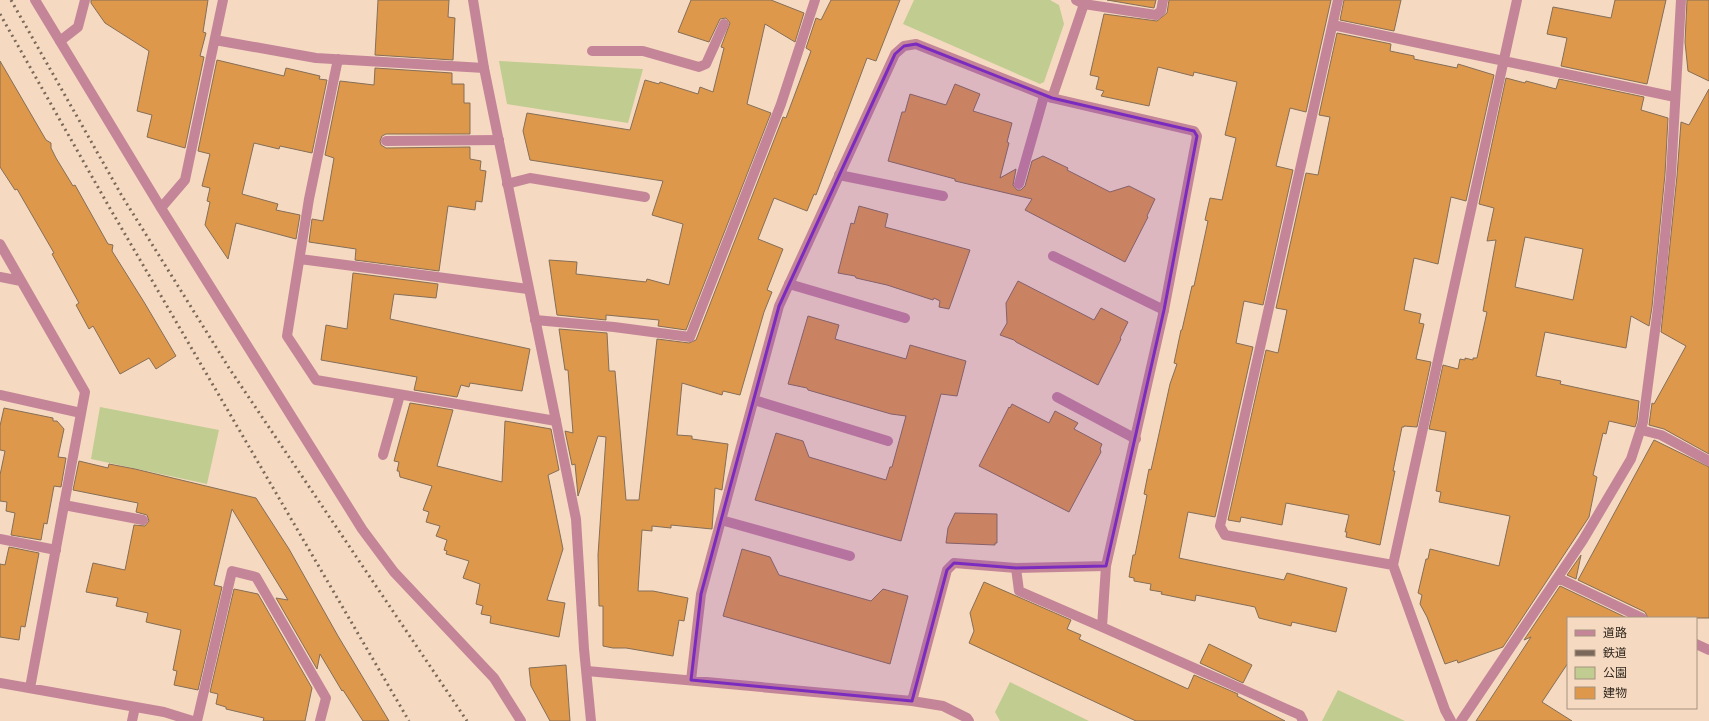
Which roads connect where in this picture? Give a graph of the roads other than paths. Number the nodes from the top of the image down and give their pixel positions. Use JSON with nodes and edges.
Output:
{"nodes":[{"id":1,"x":36,"y":0,"type":"edge"},
{"id":2,"x":85,"y":0,"type":"edge"},
{"id":3,"x":223,"y":0,"type":"edge"},
{"id":4,"x":473,"y":0,"type":"edge"},
{"id":5,"x":815,"y":0,"type":"edge"},
{"id":6,"x":1163,"y":0,"type":"edge"},
{"id":7,"x":1338,"y":0,"type":"edge"},
{"id":8,"x":1517,"y":0,"type":"edge"},
{"id":9,"x":1681,"y":0,"type":"edge"},
{"id":10,"x":1080,"y":2,"type":"edge"},
{"id":11,"x":724,"y":24,"type":"dead end"},
{"id":12,"x":1333,"y":25,"type":"junction"},
{"id":13,"x":215,"y":40,"type":"junction"},
{"id":14,"x":60,"y":41,"type":"junction"},
{"id":15,"x":592,"y":51,"type":"dead end"},
{"id":16,"x":338,"y":59,"type":"junction"},
{"id":17,"x":1504,"y":61,"type":"junction"},
{"id":18,"x":484,"y":68,"type":"junction"},
{"id":19,"x":1048,"y":97,"type":"junction"},
{"id":20,"x":1676,"y":97,"type":"junction"},
{"id":21,"x":499,"y":140,"type":"junction"},
{"id":22,"x":386,"y":141,"type":"dead end"},
{"id":23,"x":840,"y":175,"type":"junction"},
{"id":24,"x":508,"y":184,"type":"junction"},
{"id":25,"x":1018,"y":184,"type":"dead end"},
{"id":26,"x":942,"y":196,"type":"dead end"},
{"id":27,"x":645,"y":197,"type":"dead end"},
{"id":28,"x":161,"y":208,"type":"junction"},
{"id":29,"x":0,"y":244,"type":"edge"},
{"id":30,"x":1053,"y":256,"type":"dead end"},
{"id":31,"x":300,"y":259,"type":"junction"},
{"id":32,"x":0,"y":277,"type":"edge"},
{"id":33,"x":21,"y":281,"type":"junction"},
{"id":34,"x":789,"y":284,"type":"junction"},
{"id":35,"x":528,"y":289,"type":"junction"},
{"id":36,"x":1164,"y":310,"type":"junction"},
{"id":37,"x":905,"y":318,"type":"dead end"},
{"id":38,"x":535,"y":320,"type":"junction"},
{"id":39,"x":0,"y":395,"type":"edge"},
{"id":40,"x":400,"y":395,"type":"junction"},
{"id":41,"x":1057,"y":397,"type":"dead end"},
{"id":42,"x":754,"y":400,"type":"junction"},
{"id":43,"x":81,"y":412,"type":"junction"},
{"id":44,"x":556,"y":421,"type":"junction"},
{"id":45,"x":1641,"y":430,"type":"junction"},
{"id":46,"x":1136,"y":439,"type":"junction"},
{"id":47,"x":888,"y":442,"type":"dead end"},
{"id":48,"x":383,"y":455,"type":"dead end"},
{"id":49,"x":1709,"y":461,"type":"edge"},
{"id":50,"x":64,"y":504,"type":"junction"},
{"id":51,"x":143,"y":520,"type":"dead end"},
{"id":52,"x":721,"y":520,"type":"junction"},
{"id":53,"x":0,"y":539,"type":"edge"},
{"id":54,"x":56,"y":550,"type":"junction"},
{"id":55,"x":850,"y":556,"type":"dead end"},
{"id":56,"x":1393,"y":565,"type":"junction"},
{"id":57,"x":1106,"y":566,"type":"junction"},
{"id":58,"x":1016,"y":568,"type":"junction"},
{"id":59,"x":1558,"y":578,"type":"junction"},
{"id":60,"x":1640,"y":617,"type":"edge"},
{"id":61,"x":1102,"y":627,"type":"junction"},
{"id":62,"x":1697,"y":644,"type":"edge"},
{"id":63,"x":1709,"y":650,"type":"edge"},
{"id":64,"x":586,"y":671,"type":"junction"},
{"id":65,"x":691,"y":680,"type":"junction"},
{"id":66,"x":0,"y":682,"type":"edge"},
{"id":67,"x":30,"y":688,"type":"junction"},
{"id":68,"x":912,"y":701,"type":"junction"},
{"id":69,"x":135,"y":706,"type":"junction"},
{"id":70,"x":132,"y":721,"type":"edge"},
{"id":71,"x":193,"y":721,"type":"edge"},
{"id":72,"x":197,"y":721,"type":"edge"},
{"id":73,"x":320,"y":721,"type":"edge"},
{"id":74,"x":521,"y":721,"type":"edge"},
{"id":75,"x":591,"y":721,"type":"edge"},
{"id":76,"x":969,"y":721,"type":"edge"},
{"id":77,"x":1303,"y":721,"type":"edge"},
{"id":78,"x":1451,"y":721,"type":"edge"},
{"id":79,"x":1461,"y":721,"type":"edge"}],
"edges":[{"from":1,"to":14,"type":"street"},
{"from":2,"to":14,"type":"street"},
{"from":3,"to":13,"type":"street"},
{"from":4,"to":18,"type":"street"},
{"from":5,"to":38,"type":"street"},
{"from":6,"to":10,"type":"street"},
{"from":7,"to":12,"type":"street"},
{"from":8,"to":17,"type":"street"},
{"from":9,"to":20,"type":"street"},
{"from":10,"to":19,"type":"street"},
{"from":11,"to":15,"type":"street"},
{"from":12,"to":17,"type":"street"},
{"from":12,"to":56,"type":"street"},
{"from":13,"to":16,"type":"street"},
{"from":13,"to":28,"type":"street"},
{"from":14,"to":28,"type":"street"},
{"from":16,"to":18,"type":"street"},
{"from":16,"to":31,"type":"street"},
{"from":17,"to":20,"type":"street"},
{"from":17,"to":56,"type":"street"},
{"from":18,"to":21,"type":"street"},
{"from":19,"to":23,"type":"street"},
{"from":19,"to":25,"type":"street"},
{"from":19,"to":36,"type":"street"},
{"from":20,"to":45,"type":"street"},
{"from":21,"to":22,"type":"street"},
{"from":21,"to":24,"type":"street"},
{"from":23,"to":26,"type":"street"},
{"from":23,"to":34,"type":"street"},
{"from":24,"to":27,"type":"street"},
{"from":24,"to":35,"type":"street"},
{"from":28,"to":74,"type":"street"},
{"from":29,"to":33,"type":"street"},
{"from":30,"to":36,"type":"street"},
{"from":31,"to":35,"type":"street"},
{"from":31,"to":40,"type":"street"},
{"from":32,"to":33,"type":"street"},
{"from":33,"to":43,"type":"street"},
{"from":34,"to":37,"type":"street"},
{"from":34,"to":42,"type":"street"},
{"from":35,"to":38,"type":"street"},
{"from":36,"to":46,"type":"street"},
{"from":38,"to":44,"type":"street"},
{"from":39,"to":43,"type":"street"},
{"from":40,"to":44,"type":"street"},
{"from":40,"to":48,"type":"street"},
{"from":41,"to":46,"type":"street"},
{"from":42,"to":47,"type":"street"},
{"from":42,"to":52,"type":"street"},
{"from":43,"to":50,"type":"street"},
{"from":44,"to":64,"type":"street"},
{"from":45,"to":49,"type":"street"},
{"from":45,"to":59,"type":"street"},
{"from":46,"to":57,"type":"street"},
{"from":50,"to":51,"type":"street"},
{"from":50,"to":54,"type":"street"},
{"from":52,"to":55,"type":"street"},
{"from":52,"to":65,"type":"street"},
{"from":53,"to":54,"type":"street"},
{"from":54,"to":67,"type":"street"},
{"from":56,"to":78,"type":"street"},
{"from":57,"to":58,"type":"street"},
{"from":57,"to":61,"type":"street"},
{"from":58,"to":61,"type":"street"},
{"from":58,"to":68,"type":"street"},
{"from":59,"to":60,"type":"street"},
{"from":59,"to":79,"type":"street"},
{"from":61,"to":77,"type":"street"},
{"from":62,"to":63,"type":"street"},
{"from":64,"to":65,"type":"street"},
{"from":64,"to":75,"type":"street"},
{"from":65,"to":68,"type":"street"},
{"from":66,"to":67,"type":"street"},
{"from":67,"to":69,"type":"street"},
{"from":68,"to":76,"type":"street"},
{"from":69,"to":70,"type":"street"},
{"from":69,"to":71,"type":"street"},
{"from":72,"to":73,"type":"street"}]}
